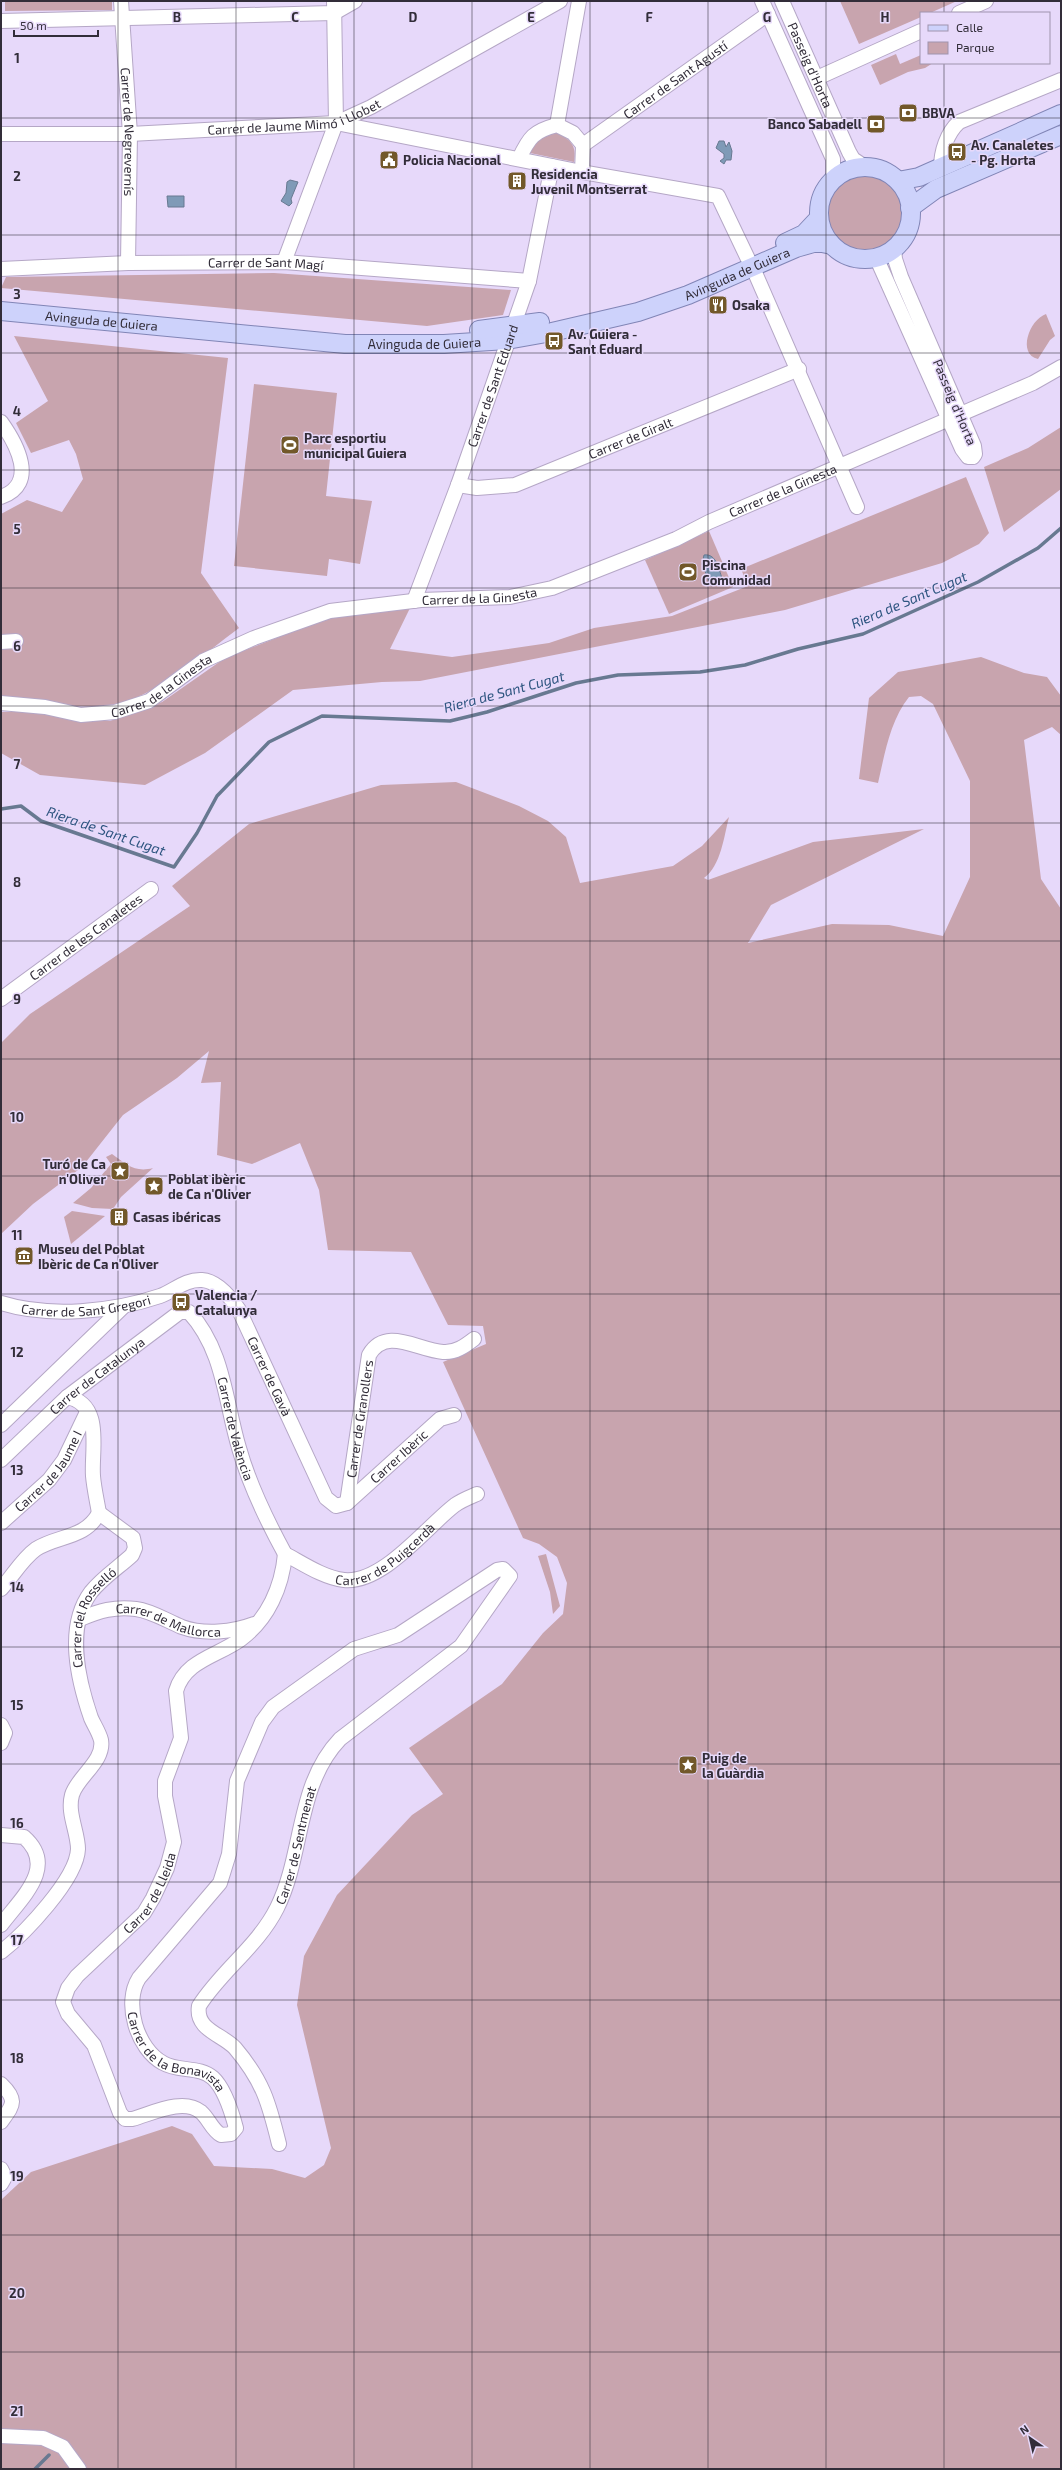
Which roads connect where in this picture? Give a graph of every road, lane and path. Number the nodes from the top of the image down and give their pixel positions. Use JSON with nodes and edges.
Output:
{"nodes":[{"id":1,"x":121,"y":1,"type":"edge"},
{"id":2,"x":355,"y":1,"type":"edge"},
{"id":3,"x":560,"y":1,"type":"edge"},
{"id":4,"x":579,"y":1,"type":"edge"},
{"id":5,"x":762,"y":1,"type":"edge"},
{"id":6,"x":782,"y":1,"type":"edge"},
{"id":7,"x":986,"y":1,"type":"edge"},
{"id":8,"x":334,"y":7,"type":"edge"},
{"id":9,"x":962,"y":12,"type":"edge"},
{"id":10,"x":768,"y":14,"type":"junction"},
{"id":11,"x":121,"y":18,"type":"junction"},
{"id":12,"x":1,"y":21,"type":"edge"},
{"id":13,"x":920,"y":31,"type":"edge"},
{"id":14,"x":817,"y":78,"type":"junction"},
{"id":15,"x":1061,"y":80,"type":"edge"},
{"id":16,"x":1061,"y":114,"type":"edge"},
{"id":17,"x":336,"y":123,"type":"junction"},
{"id":18,"x":557,"y":125,"type":"junction"},
{"id":19,"x":1,"y":134,"type":"edge"},
{"id":20,"x":130,"y":134,"type":"junction"},
{"id":21,"x":1061,"y":135,"type":"edge"},
{"id":22,"x":583,"y":145,"type":"junction"},
{"id":23,"x":519,"y":159,"type":"junction"},
{"id":24,"x":552,"y":166,"type":"junction"},
{"id":25,"x":865,"y":167,"type":"junction"},
{"id":26,"x":941,"y":168,"type":"junction"},
{"id":27,"x":582,"y":172,"type":"junction"},
{"id":28,"x":833,"y":179,"type":"junction"},
{"id":29,"x":898,"y":181,"type":"junction"},
{"id":30,"x":910,"y":208,"type":"junction"},
{"id":31,"x":819,"y":218,"type":"junction"},
{"id":32,"x":832,"y":245,"type":"junction"},
{"id":33,"x":894,"y":248,"type":"junction"},
{"id":34,"x":876,"y":257,"type":"junction"},
{"id":35,"x":284,"y":262,"type":"junction"},
{"id":36,"x":128,"y":264,"type":"junction"},
{"id":37,"x":751,"y":264,"type":"junction"},
{"id":38,"x":1,"y":270,"type":"edge"},
{"id":39,"x":529,"y":281,"type":"junction"},
{"id":40,"x":1,"y":302,"type":"edge"},
{"id":41,"x":1,"y":311,"type":"edge"},
{"id":42,"x":510,"y":333,"type":"junction"},
{"id":43,"x":1061,"y":367,"type":"edge"},
{"id":44,"x":798,"y":369,"type":"junction"},
{"id":45,"x":954,"y":415,"type":"junction"},
{"id":46,"x":1,"y":422,"type":"edge"},
{"id":47,"x":840,"y":467,"type":"junction"},
{"id":48,"x":458,"y":485,"type":"junction"},
{"id":49,"x":1,"y":497,"type":"edge"},
{"id":50,"x":857,"y":507,"type":"dead end"},
{"id":51,"x":414,"y":601,"type":"junction"},
{"id":52,"x":16,"y":641,"type":"dead end"},
{"id":53,"x":1,"y":642,"type":"edge"},
{"id":54,"x":1,"y":703,"type":"edge"},
{"id":55,"x":151,"y":889,"type":"dead end"},
{"id":56,"x":1,"y":1000,"type":"edge"},
{"id":57,"x":169,"y":1292,"type":"junction"},
{"id":58,"x":1,"y":1303,"type":"edge"},
{"id":59,"x":123,"y":1307,"type":"junction"},
{"id":60,"x":180,"y":1312,"type":"junction"},
{"id":61,"x":474,"y":1339,"type":"dead end"},
{"id":62,"x":67,"y":1398,"type":"junction"},
{"id":63,"x":25,"y":1401,"type":"junction"},
{"id":64,"x":1,"y":1410,"type":"edge"},
{"id":65,"x":88,"y":1412,"type":"junction"},
{"id":66,"x":454,"y":1415,"type":"dead end"},
{"id":67,"x":1,"y":1425,"type":"edge"},
{"id":68,"x":1,"y":1460,"type":"edge"},
{"id":69,"x":477,"y":1494,"type":"dead end"},
{"id":70,"x":347,"y":1503,"type":"junction"},
{"id":71,"x":99,"y":1513,"type":"junction"},
{"id":72,"x":1,"y":1523,"type":"edge"},
{"id":73,"x":285,"y":1554,"type":"junction"},
{"id":74,"x":509,"y":1574,"type":"joint"},
{"id":75,"x":1,"y":1589,"type":"edge"},
{"id":76,"x":80,"y":1619,"type":"junction"},
{"id":77,"x":258,"y":1622,"type":"junction"},
{"id":78,"x":1,"y":1725,"type":"edge"},
{"id":79,"x":1,"y":1743,"type":"edge"},
{"id":80,"x":1,"y":1835,"type":"edge"},
{"id":81,"x":1,"y":1924,"type":"edge"},
{"id":82,"x":1,"y":1952,"type":"edge"},
{"id":83,"x":1,"y":2084,"type":"edge"},
{"id":84,"x":1,"y":2122,"type":"edge"},
{"id":85,"x":230,"y":2134,"type":"joint"},
{"id":86,"x":279,"y":2144,"type":"dead end"},
{"id":87,"x":1,"y":2169,"type":"edge"},
{"id":88,"x":1,"y":2184,"type":"edge"},
{"id":89,"x":1,"y":2436,"type":"edge"},
{"id":90,"x":79,"y":2469,"type":"edge"}],
"edges":[{"from":1,"to":11,"type":"street","name":"Carrer de Negrevernís"},
{"from":2,"to":8,"type":"street"},
{"from":3,"to":17,"type":"street","name":"Carrer de Jaume Mimó i Llobet"},
{"from":4,"to":18,"type":"street"},
{"from":5,"to":10,"type":"street","name":"Passeig d'Horta"},
{"from":6,"to":14,"type":"street","name":"Passeig d'Horta"},
{"from":7,"to":9,"type":"street"},
{"from":8,"to":11,"type":"street"},
{"from":8,"to":17,"type":"street"},
{"from":10,"to":22,"type":"street","name":"Carrer de Sant Agustí"},
{"from":10,"to":28,"type":"street","name":"Passeig d'Horta"},
{"from":11,"to":12,"type":"street"},
{"from":11,"to":20,"type":"street","name":"Carrer de Negrevernís"},
{"from":13,"to":14,"type":"street"},
{"from":14,"to":25,"type":"street","name":"Passeig d'Horta"},
{"from":15,"to":26,"type":"street"},
{"from":16,"to":26,"type":"main road"},
{"from":17,"to":20,"type":"street","name":"Carrer de Jaume Mimó i Llobet"},
{"from":17,"to":23,"type":"street"},
{"from":17,"to":35,"type":"street"},
{"from":18,"to":22,"type":"street"},
{"from":18,"to":23,"type":"street"},
{"from":19,"to":20,"type":"street","name":"Carrer de Jaume Mimó i Llobet"},
{"from":20,"to":36,"type":"street","name":"Carrer de Negrevernís"},
{"from":21,"to":30,"type":"main road"},
{"from":22,"to":27,"type":"street"},
{"from":23,"to":24,"type":"street"},
{"from":24,"to":27,"type":"street"},
{"from":24,"to":39,"type":"street","name":"Carrer de Sant Eduard"},
{"from":25,"to":28,"type":"main road"},
{"from":25,"to":29,"type":"main road"},
{"from":26,"to":29,"type":"main road"},
{"from":27,"to":37,"type":"street"},
{"from":28,"to":31,"type":"main road"},
{"from":29,"to":30,"type":"main road"},
{"from":30,"to":33,"type":"main road"},
{"from":31,"to":32,"type":"main road"},
{"from":31,"to":37,"type":"main road","name":"Avinguda de Guiera"},
{"from":32,"to":34,"type":"main road"},
{"from":32,"to":37,"type":"main road","name":"Avinguda de Guiera"},
{"from":33,"to":34,"type":"main road"},
{"from":33,"to":45,"type":"street","name":"Passeig d'Horta"},
{"from":34,"to":45,"type":"street","name":"Passeig d'Horta"},
{"from":35,"to":36,"type":"street","name":"Carrer de Sant Magí"},
{"from":35,"to":39,"type":"street","name":"Carrer de Sant Magí"},
{"from":36,"to":38,"type":"street","name":"Carrer de Sant Magí"},
{"from":37,"to":42,"type":"main road","name":"Avinguda de Guiera"},
{"from":37,"to":44,"type":"street"},
{"from":39,"to":42,"type":"street","name":"Carrer de Sant Eduard"},
{"from":40,"to":42,"type":"main road","name":"Avinguda de Guiera"},
{"from":41,"to":42,"type":"main road","name":"Avinguda de Guiera"},
{"from":42,"to":48,"type":"street","name":"Carrer de Sant Eduard"},
{"from":43,"to":45,"type":"street","name":"Carrer de la Ginesta"},
{"from":44,"to":47,"type":"street"},
{"from":44,"to":48,"type":"street","name":"Carrer de Giralt"},
{"from":45,"to":47,"type":"street","name":"Carrer de la Ginesta"},
{"from":46,"to":49,"type":"street"},
{"from":47,"to":50,"type":"street"},
{"from":47,"to":51,"type":"street","name":"Carrer de la Ginesta"},
{"from":48,"to":51,"type":"street","name":"Carrer de Sant Eduard"},
{"from":51,"to":54,"type":"street","name":"Carrer de la Ginesta"},
{"from":52,"to":53,"type":"street"},
{"from":55,"to":56,"type":"street","name":"Carrer de les Canaletes"},
{"from":57,"to":59,"type":"street","name":"Carrer de Sant Gregori"},
{"from":57,"to":60,"type":"street"},
{"from":57,"to":70,"type":"street","name":"Carrer de Gavà"},
{"from":58,"to":59,"type":"street","name":"Carrer de Sant Gregori"},
{"from":59,"to":63,"type":"street"},
{"from":60,"to":62,"type":"street","name":"Carrer de Catalunya"},
{"from":60,"to":73,"type":"street","name":"Carrer de València"},
{"from":61,"to":70,"type":"street","name":"Carrer de Granollers"},
{"from":62,"to":65,"type":"street"},
{"from":62,"to":68,"type":"street","name":"Carrer de Catalunya"},
{"from":63,"to":64,"type":"street"},
{"from":63,"to":67,"type":"street"},
{"from":65,"to":71,"type":"street"},
{"from":65,"to":72,"type":"street","name":"Carrer de Jaume I"},
{"from":66,"to":70,"type":"street","name":"Carrer Ibèric"},
{"from":69,"to":73,"type":"street","name":"Carrer de Puigcerdà"},
{"from":71,"to":75,"type":"street"},
{"from":71,"to":76,"type":"street","name":"Carrer del Rosselló"},
{"from":73,"to":77,"type":"street","name":"Carrer de Lleida"},
{"from":74,"to":85,"type":"street","name":"Carrer de la Bonavista"},
{"from":74,"to":86,"type":"street","name":"Carrer de Sentmenat"},
{"from":76,"to":77,"type":"street","name":"Carrer de Mallorca"},
{"from":76,"to":82,"type":"street","name":"Carrer del Rosselló"},
{"from":77,"to":85,"type":"street","name":"Carrer de Lleida"},
{"from":78,"to":79,"type":"street"},
{"from":80,"to":81,"type":"street"},
{"from":83,"to":84,"type":"street"},
{"from":87,"to":88,"type":"street"},
{"from":89,"to":90,"type":"street"}]}
